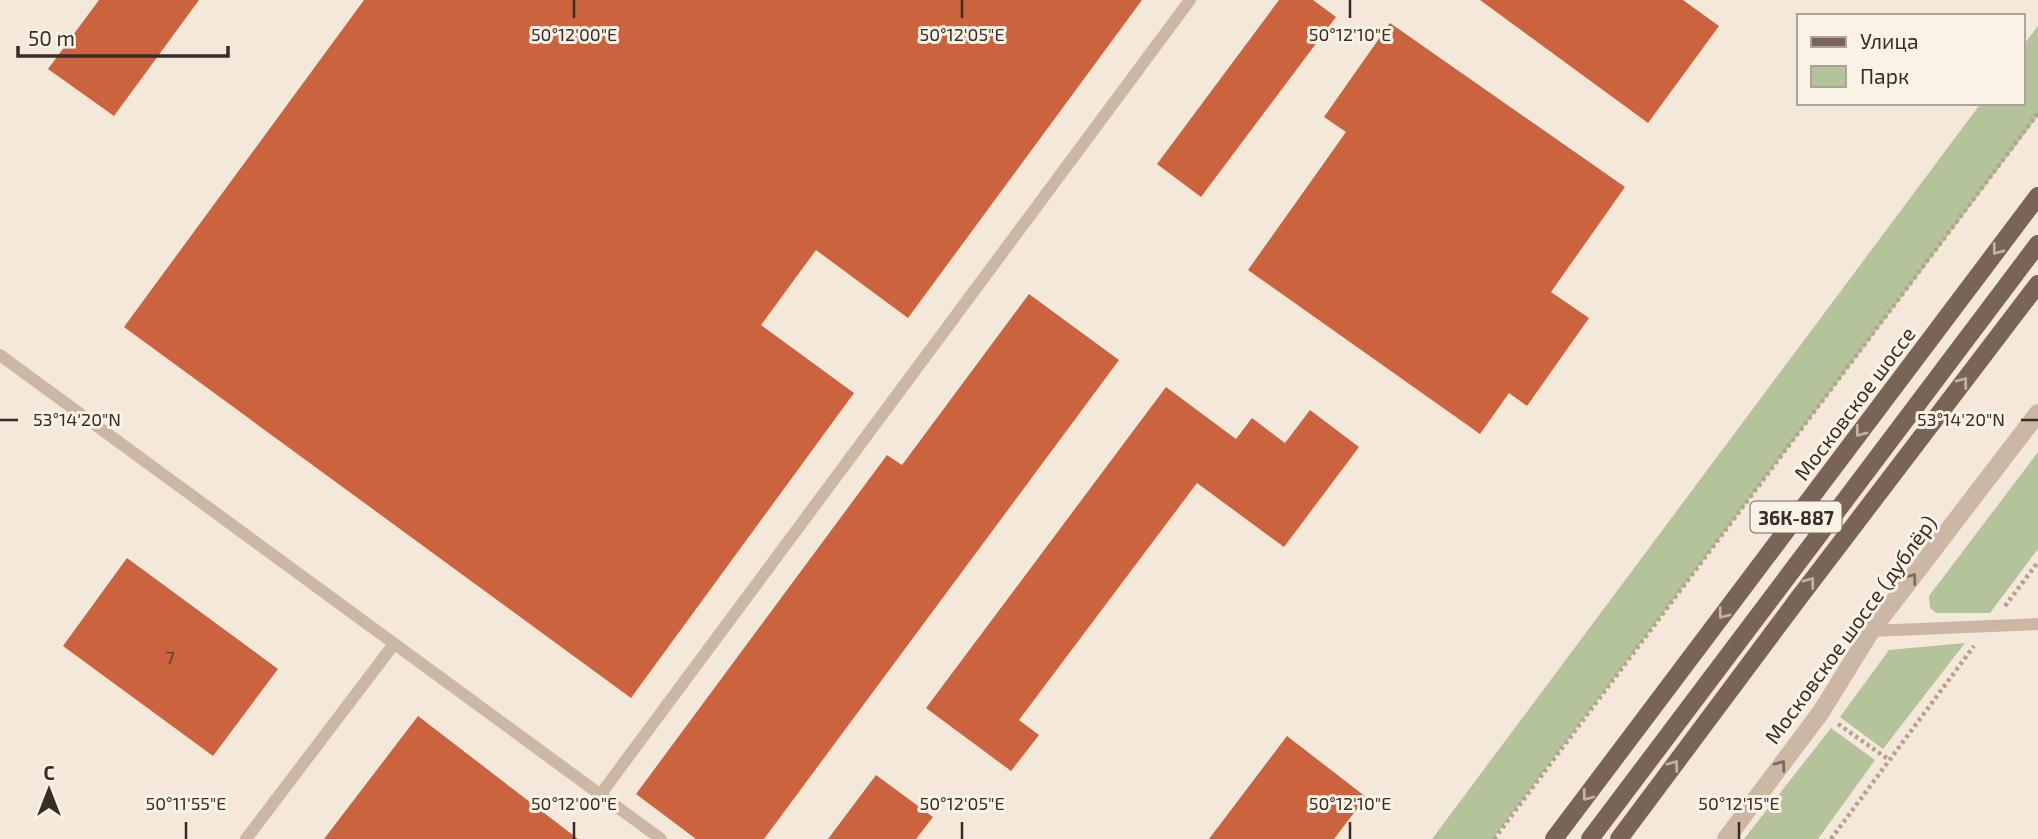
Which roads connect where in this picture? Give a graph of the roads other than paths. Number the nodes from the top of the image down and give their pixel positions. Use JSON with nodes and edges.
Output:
{"nodes":[{"id":1,"x":1190,"y":0,"type":"edge"},
{"id":2,"x":2038,"y":196,"type":"edge"},
{"id":3,"x":2038,"y":244,"type":"edge"},
{"id":4,"x":2038,"y":284,"type":"edge"},
{"id":5,"x":0,"y":355,"type":"edge"},
{"id":6,"x":2038,"y":413,"type":"edge"},
{"id":7,"x":2038,"y":624,"type":"edge"},
{"id":8,"x":1871,"y":631,"type":"junction"},
{"id":9,"x":394,"y":644,"type":"junction"},
{"id":10,"x":600,"y":795,"type":"junction"},
{"id":11,"x":246,"y":839,"type":"edge"},
{"id":12,"x":661,"y":839,"type":"edge"},
{"id":13,"x":1554,"y":839,"type":"edge"},
{"id":14,"x":1590,"y":839,"type":"edge"},
{"id":15,"x":1619,"y":839,"type":"edge"},
{"id":16,"x":1726,"y":839,"type":"edge"}],
"edges":[{"from":1,"to":10,"type":"lane"},
{"from":2,"to":13,"type":"main road","name":"Московское шоссе","number":"36К-887","one_way":true},
{"from":3,"to":14,"type":"main road","number":"36К-887"},
{"from":15,"to":4,"type":"main road","number":"36К-887","one_way":true},
{"from":5,"to":9,"type":"lane"},
{"from":8,"to":6,"type":"street","name":"Московское шоссе (дублёр)","one_way":true},
{"from":7,"to":8,"type":"lane"},
{"from":16,"to":8,"type":"street","name":"Московское шоссе (дублёр)","one_way":true},
{"from":9,"to":10,"type":"lane"},
{"from":9,"to":11,"type":"lane"},
{"from":10,"to":12,"type":"lane"}]}
